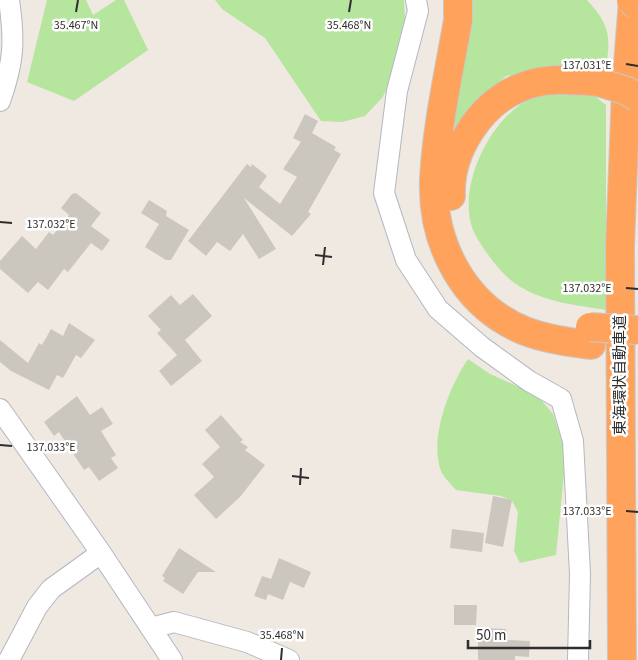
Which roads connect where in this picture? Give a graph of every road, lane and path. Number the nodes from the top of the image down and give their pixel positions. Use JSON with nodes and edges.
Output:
{"nodes":[{"id":1,"x":9,"y":0,"type":"edge"},
{"id":2,"x":416,"y":0,"type":"edge"},
{"id":3,"x":458,"y":0,"type":"edge"},
{"id":4,"x":632,"y":0,"type":"edge"},
{"id":5,"x":638,"y":7,"type":"edge"},
{"id":6,"x":638,"y":98,"type":"edge"},
{"id":7,"x":0,"y":101,"type":"edge"},
{"id":8,"x":638,"y":330,"type":"edge"},
{"id":9,"x":591,"y":336,"type":"junction"},
{"id":10,"x":638,"y":347,"type":"edge"},
{"id":11,"x":0,"y":409,"type":"edge"},
{"id":12,"x":101,"y":553,"type":"junction"},
{"id":13,"x":151,"y":628,"type":"junction"},
{"id":14,"x":9,"y":660,"type":"edge"},
{"id":15,"x":172,"y":660,"type":"edge"},
{"id":16,"x":289,"y":660,"type":"edge"},
{"id":17,"x":578,"y":660,"type":"edge"},
{"id":18,"x":622,"y":660,"type":"edge"}],
"edges":[{"from":1,"to":7,"type":"street"},
{"from":2,"to":17,"type":"street"},
{"from":3,"to":9,"type":"highway"},
{"from":4,"to":5,"type":"highway","bridge":true},
{"from":4,"to":18,"type":"highway","name":"東海環状自動車道"},
{"from":6,"to":9,"type":"highway","bridge":true},
{"from":8,"to":9,"type":"highway","bridge":true},
{"from":9,"to":10,"type":"highway"},
{"from":11,"to":12,"type":"street"},
{"from":12,"to":13,"type":"street"},
{"from":12,"to":14,"type":"street"},
{"from":13,"to":15,"type":"street"},
{"from":13,"to":16,"type":"street"}]}
